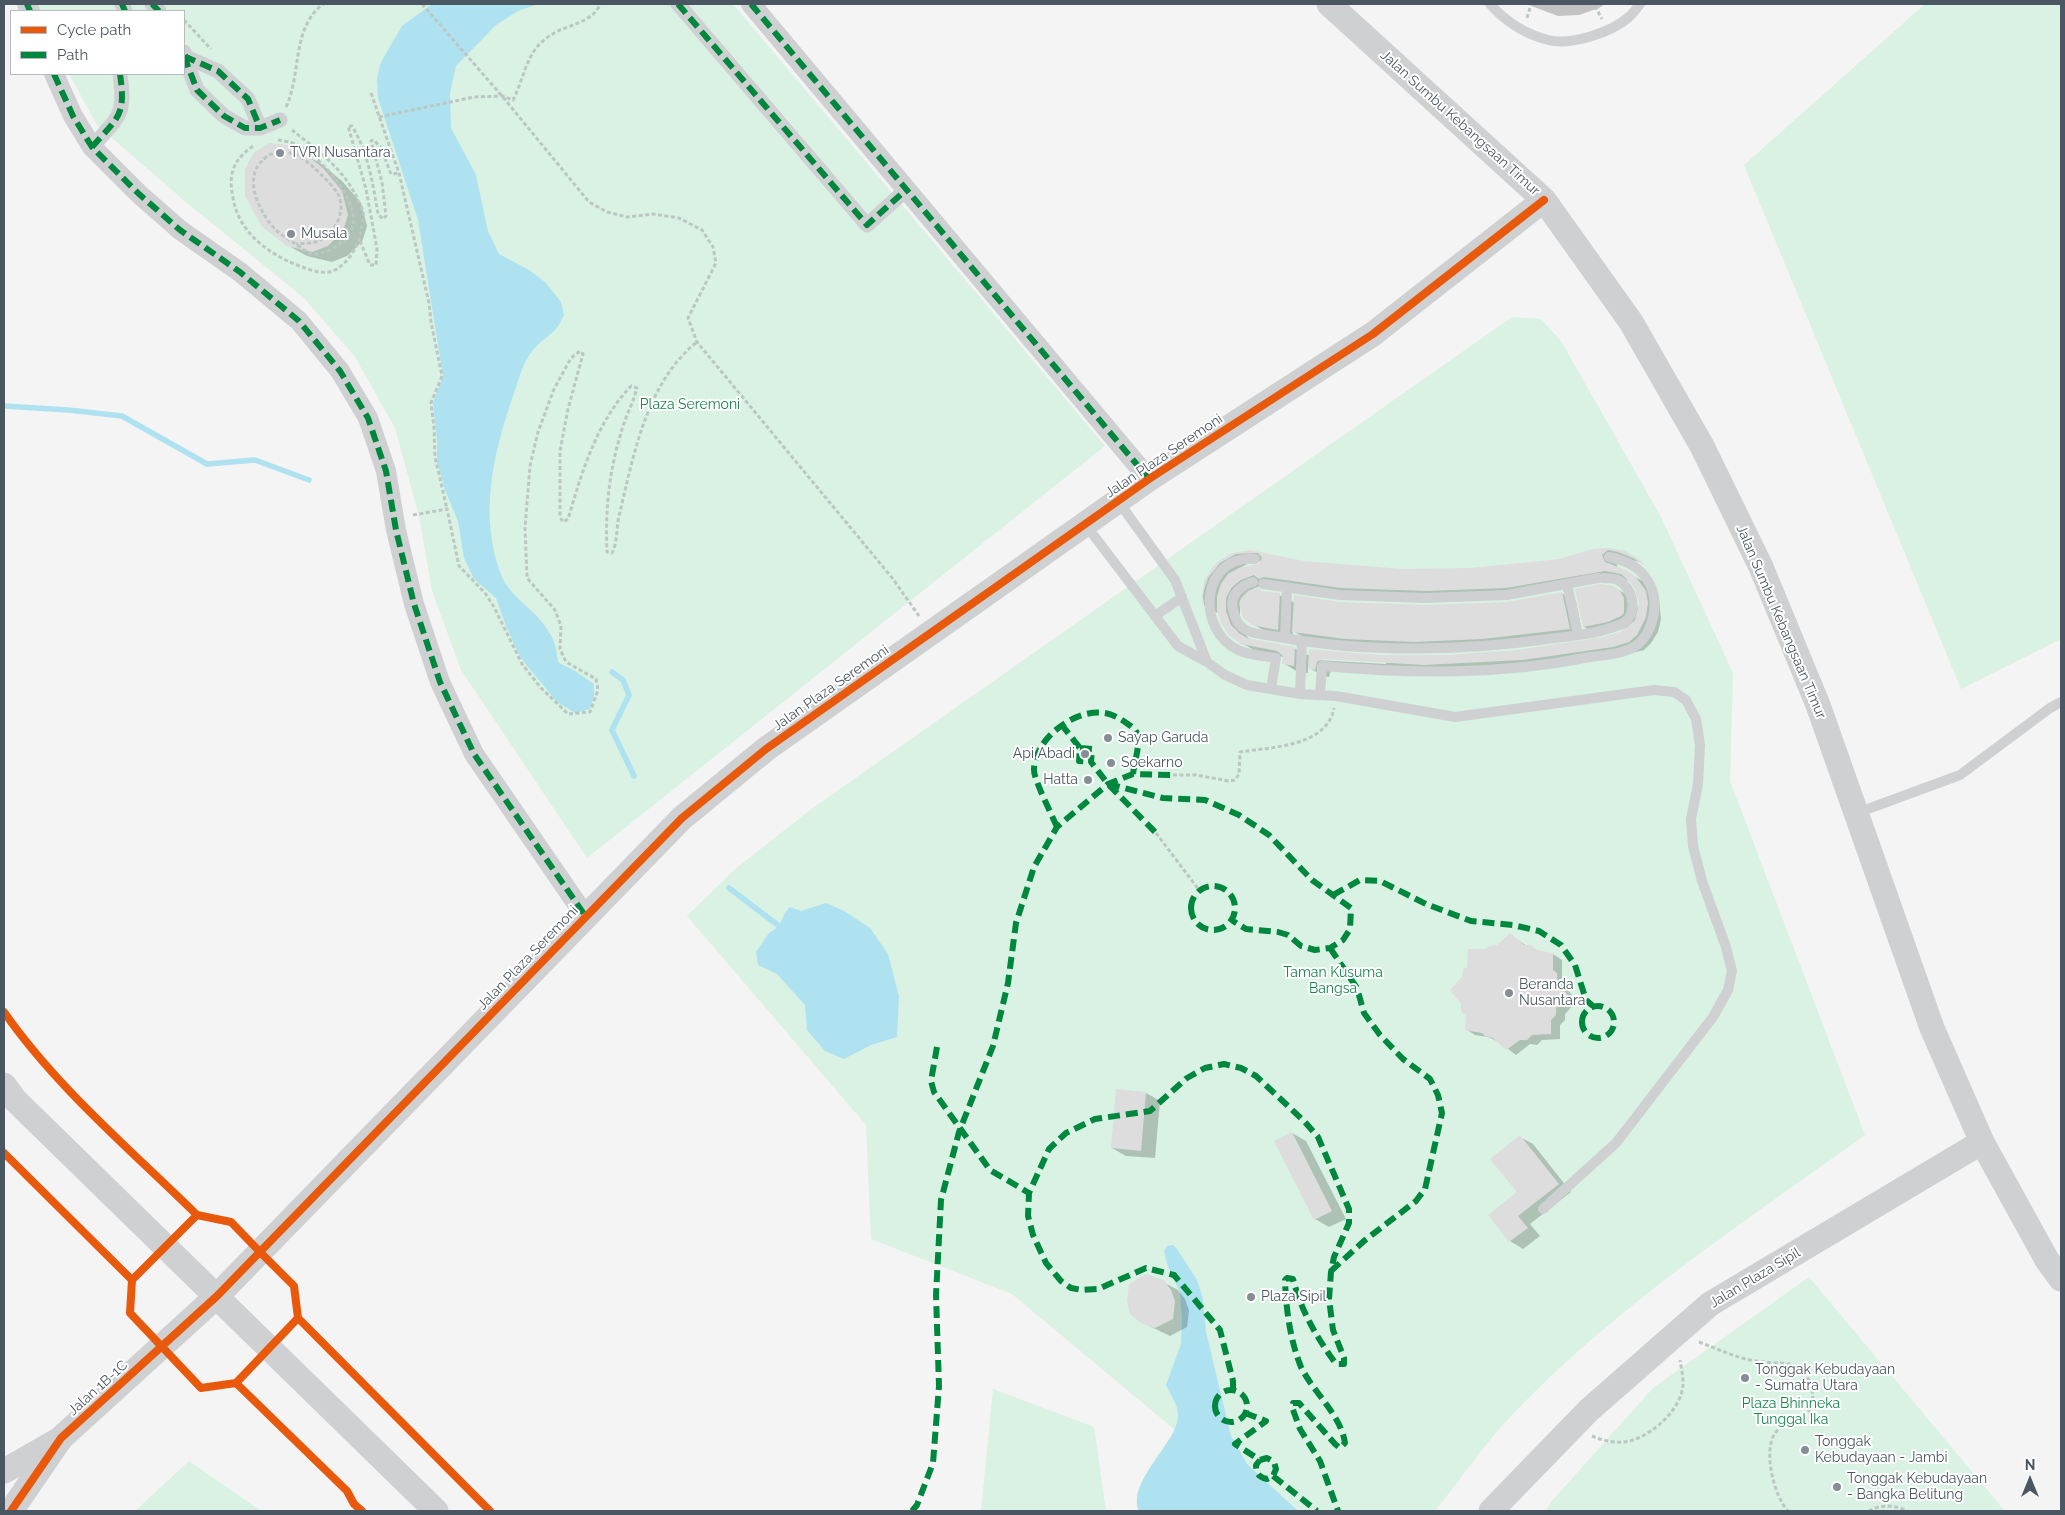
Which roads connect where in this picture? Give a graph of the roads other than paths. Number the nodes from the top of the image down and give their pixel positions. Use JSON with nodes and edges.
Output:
{"nodes":[{"id":1,"x":678,"y":4,"type":"edge"},
{"id":2,"x":751,"y":4,"type":"edge"},
{"id":3,"x":1329,"y":4,"type":"edge"},
{"id":4,"x":1490,"y":4,"type":"edge"},
{"id":5,"x":1640,"y":4,"type":"edge"},
{"id":6,"x":185,"y":55,"type":"edge"},
{"id":7,"x":185,"y":58,"type":"edge"},
{"id":8,"x":54,"y":75,"type":"edge"},
{"id":9,"x":120,"y":75,"type":"edge"},
{"id":10,"x":280,"y":120,"type":"road end"},
{"id":11,"x":260,"y":135,"type":"junction"},
{"id":12,"x":92,"y":146,"type":"junction"},
{"id":13,"x":907,"y":190,"type":"junction"},
{"id":14,"x":1544,"y":200,"type":"junction"},
{"id":15,"x":1149,"y":479,"type":"junction"},
{"id":16,"x":1118,"y":501,"type":"junction"},
{"id":17,"x":1085,"y":524,"type":"junction"},
{"id":18,"x":1609,"y":557,"type":"dead end"},
{"id":19,"x":1255,"y":559,"type":"dead end"},
{"id":20,"x":1567,"y":584,"type":"junction"},
{"id":21,"x":1287,"y":588,"type":"junction"},
{"id":22,"x":1182,"y":597,"type":"junction"},
{"id":23,"x":1155,"y":616,"type":"junction"},
{"id":24,"x":1578,"y":635,"type":"junction"},
{"id":25,"x":1284,"y":638,"type":"junction"},
{"id":26,"x":1302,"y":641,"type":"junction"},
{"id":27,"x":1207,"y":662,"type":"junction"},
{"id":28,"x":1271,"y":689,"type":"junction"},
{"id":29,"x":1300,"y":694,"type":"junction"},
{"id":30,"x":1320,"y":695,"type":"junction"},
{"id":31,"x":2061,"y":702,"type":"edge"},
{"id":32,"x":1856,"y":814,"type":"junction"},
{"id":33,"x":586,"y":917,"type":"junction"},
{"id":34,"x":4,"y":1085,"type":"edge"},
{"id":35,"x":1982,"y":1142,"type":"junction"},
{"id":36,"x":1543,"y":1209,"type":"dead end"},
{"id":37,"x":2061,"y":1279,"type":"edge"},
{"id":38,"x":217,"y":1296,"type":"junction"},
{"id":39,"x":61,"y":1438,"type":"junction"},
{"id":40,"x":4,"y":1470,"type":"edge"},
{"id":41,"x":11,"y":1511,"type":"edge"},
{"id":42,"x":436,"y":1511,"type":"edge"},
{"id":43,"x":1491,"y":1511,"type":"edge"}],
"edges":[{"from":1,"to":13,"type":"street"},
{"from":2,"to":13,"type":"street"},
{"from":3,"to":14,"type":"street","name":"Jalan Sumbu Kebangsaan Timur"},
{"from":4,"to":5,"type":"lane"},
{"from":6,"to":11,"type":"street"},
{"from":7,"to":11,"type":"street"},
{"from":8,"to":12,"type":"street"},
{"from":9,"to":12,"type":"street"},
{"from":10,"to":11,"type":"street"},
{"from":12,"to":33,"type":"street"},
{"from":13,"to":15,"type":"street"},
{"from":14,"to":15,"type":"street","name":"Jalan Plaza Seremoni"},
{"from":14,"to":32,"type":"street","name":"Jalan Sumbu Kebangsaan Timur"},
{"from":15,"to":16,"type":"street","name":"Jalan Plaza Seremoni"},
{"from":16,"to":17,"type":"street","name":"Jalan Plaza Seremoni"},
{"from":16,"to":22,"type":"lane"},
{"from":17,"to":23,"type":"lane"},
{"from":17,"to":33,"type":"street","name":"Jalan Plaza Seremoni"},
{"from":18,"to":30,"type":"lane"},
{"from":19,"to":28,"type":"lane"},
{"from":20,"to":21,"type":"lane"},
{"from":20,"to":24,"type":"lane"},
{"from":20,"to":24,"type":"lane"},
{"from":21,"to":25,"type":"lane"},
{"from":21,"to":25,"type":"lane"},
{"from":22,"to":23,"type":"lane"},
{"from":22,"to":27,"type":"lane"},
{"from":23,"to":27,"type":"lane"},
{"from":24,"to":26,"type":"lane"},
{"from":25,"to":26,"type":"lane"},
{"from":26,"to":29,"type":"lane"},
{"from":27,"to":28,"type":"lane"},
{"from":28,"to":29,"type":"lane"},
{"from":29,"to":30,"type":"lane"},
{"from":30,"to":36,"type":"lane"},
{"from":31,"to":32,"type":"lane"},
{"from":32,"to":35,"type":"street","name":"Jalan Sumbu Kebangsaan Timur"},
{"from":33,"to":38,"type":"street","name":"Jalan Plaza Seremoni"},
{"from":34,"to":38,"type":"street"},
{"from":35,"to":37,"type":"street","name":"Jalan Sumbu Kebangsaan Timur"},
{"from":35,"to":43,"type":"street","name":"Jalan Plaza Sipil"},
{"from":38,"to":39,"type":"street","name":"Jalan 1B-1C"},
{"from":38,"to":42,"type":"street"},
{"from":39,"to":40,"type":"street"},
{"from":39,"to":41,"type":"street","name":"Jalan 1B-1C"}]}
